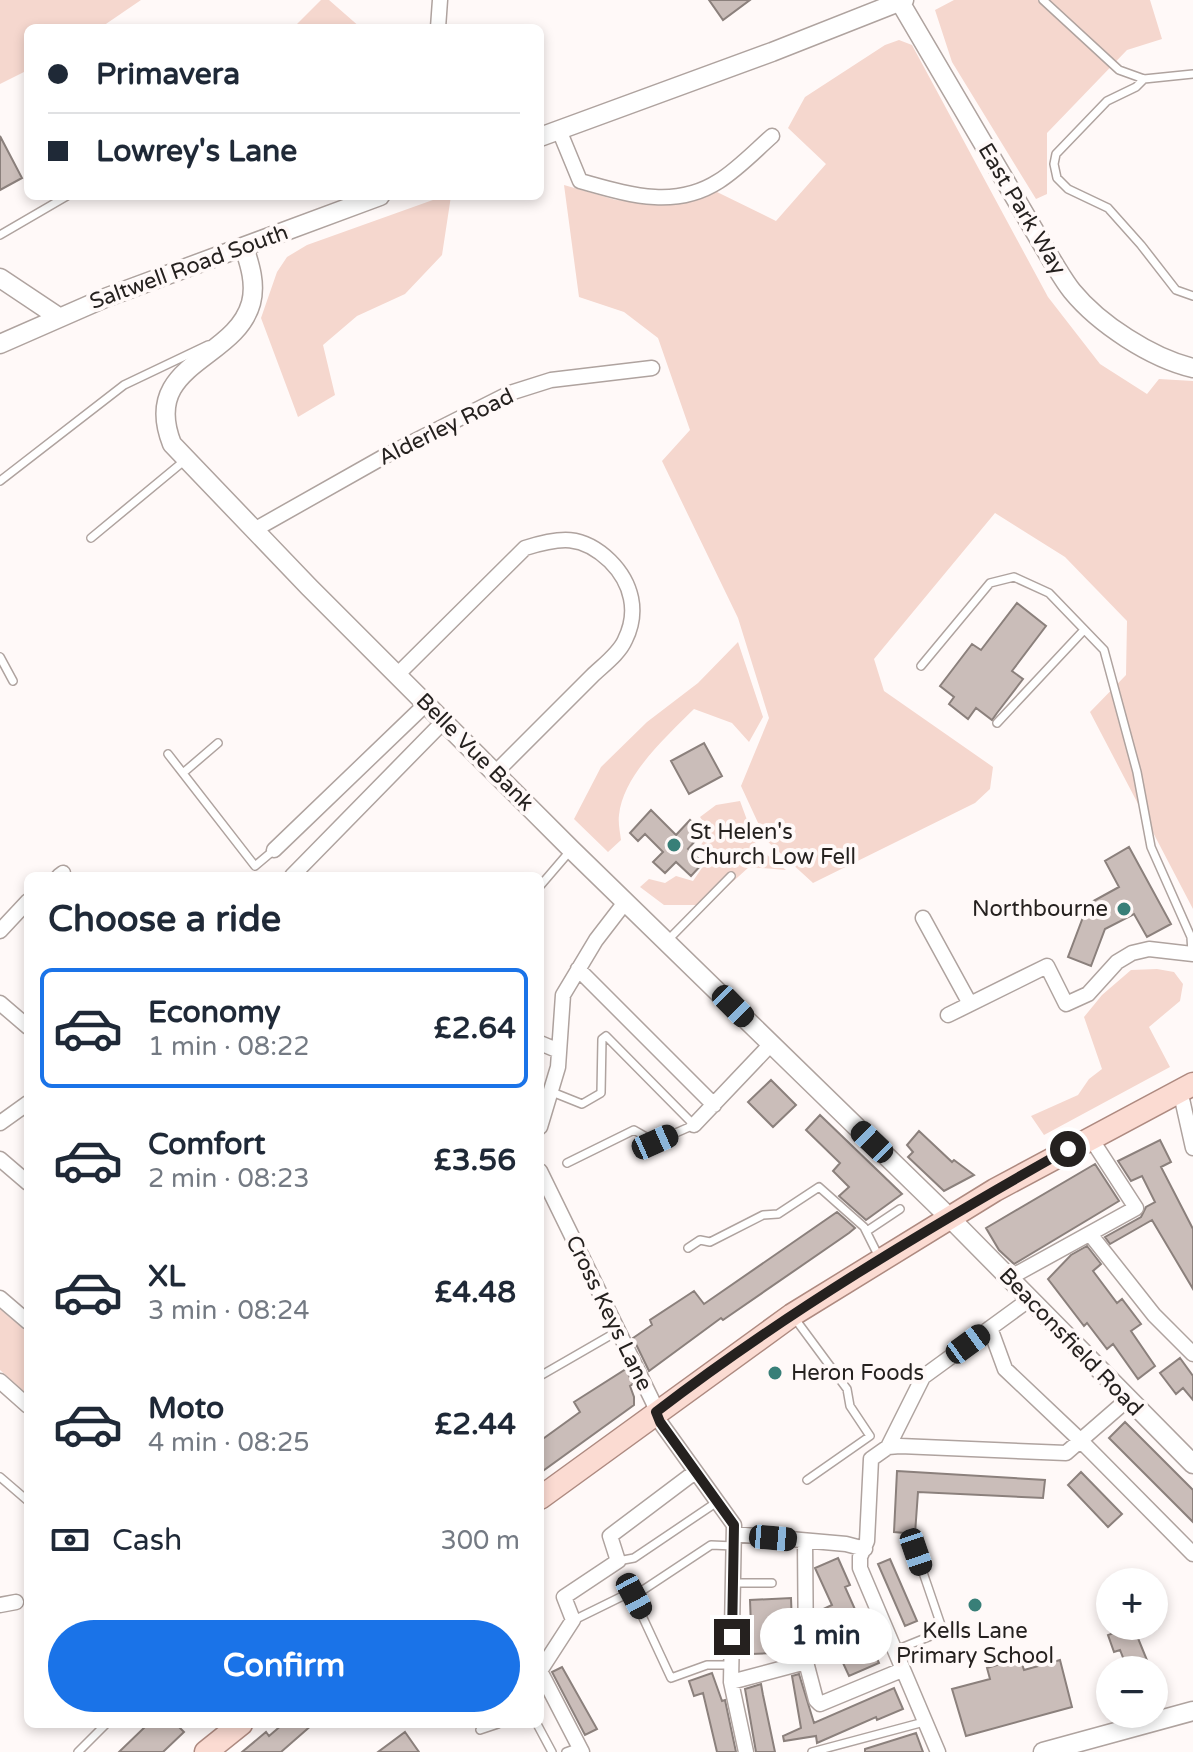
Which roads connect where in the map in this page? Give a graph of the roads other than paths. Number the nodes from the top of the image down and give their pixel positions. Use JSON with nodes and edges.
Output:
{"nodes":[{"id":1,"x":440,"y":0,"type":"edge"},
{"id":2,"x":1043,"y":0,"type":"edge"},
{"id":3,"x":894,"y":2,"type":"edge"},
{"id":4,"x":438,"y":24,"type":"edge"},
{"id":5,"x":1193,"y":74,"type":"edge"},
{"id":6,"x":1144,"y":79,"type":"junction"},
{"id":7,"x":559,"y":130,"type":"junction"},
{"id":8,"x":544,"y":136,"type":"edge"},
{"id":9,"x":772,"y":136,"type":"dead end"},
{"id":10,"x":53,"y":200,"type":"edge"},
{"id":11,"x":369,"y":200,"type":"edge"},
{"id":12,"x":0,"y":235,"type":"edge"},
{"id":13,"x":244,"y":247,"type":"junction"},
{"id":14,"x":0,"y":278,"type":"edge"},
{"id":15,"x":1193,"y":296,"type":"edge"},
{"id":16,"x":57,"y":316,"type":"junction"},
{"id":17,"x":229,"y":335,"type":"junction"},
{"id":18,"x":0,"y":344,"type":"edge"},
{"id":19,"x":652,"y":368,"type":"dead end"},
{"id":20,"x":1193,"y":368,"type":"edge"},
{"id":21,"x":186,"y":460,"type":"junction"},
{"id":22,"x":0,"y":481,"type":"edge"},
{"id":23,"x":254,"y":530,"type":"junction"},
{"id":24,"x":91,"y":538,"type":"dead end"},
{"id":25,"x":1084,"y":630,"type":"junction"},
{"id":26,"x":0,"y":657,"type":"edge"},
{"id":27,"x":921,"y":666,"type":"dead end"},
{"id":28,"x":398,"y":674,"type":"junction"},
{"id":29,"x":13,"y":681,"type":"dead end"},
{"id":30,"x":427,"y":703,"type":"junction"},
{"id":31,"x":444,"y":721,"type":"junction"},
{"id":32,"x":997,"y":723,"type":"dead end"},
{"id":33,"x":218,"y":743,"type":"dead end"},
{"id":34,"x":168,"y":754,"type":"dead end"},
{"id":35,"x":183,"y":773,"type":"junction"},
{"id":36,"x":495,"y":773,"type":"junction"},
{"id":37,"x":571,"y":849,"type":"junction"},
{"id":38,"x":274,"y":850,"type":"joint"},
{"id":39,"x":296,"y":872,"type":"edge"},
{"id":40,"x":731,"y":876,"type":"dead end"},
{"id":41,"x":544,"y":881,"type":"edge"},
{"id":42,"x":626,"y":901,"type":"junction"},
{"id":43,"x":24,"y":905,"type":"edge"},
{"id":44,"x":923,"y":918,"type":"dead end"},
{"id":45,"x":0,"y":931,"type":"edge"},
{"id":46,"x":667,"y":941,"type":"junction"},
{"id":47,"x":1193,"y":953,"type":"edge"},
{"id":48,"x":578,"y":969,"type":"junction"},
{"id":49,"x":969,"y":1002,"type":"junction"},
{"id":50,"x":0,"y":1003,"type":"edge"},
{"id":51,"x":948,"y":1015,"type":"dead end"},
{"id":52,"x":24,"y":1024,"type":"edge"},
{"id":53,"x":771,"y":1044,"type":"junction"},
{"id":54,"x":544,"y":1045,"type":"edge"},
{"id":55,"x":559,"y":1051,"type":"junction"},
{"id":56,"x":1186,"y":1087,"type":"edge"},
{"id":57,"x":552,"y":1092,"type":"junction"},
{"id":58,"x":714,"y":1105,"type":"junction"},
{"id":59,"x":24,"y":1106,"type":"edge"},
{"id":60,"x":544,"y":1115,"type":"edge"},
{"id":61,"x":0,"y":1123,"type":"edge"},
{"id":62,"x":694,"y":1125,"type":"junction"},
{"id":63,"x":1090,"y":1137,"type":"junction"},
{"id":64,"x":1193,"y":1148,"type":"edge"},
{"id":65,"x":0,"y":1159,"type":"edge"},
{"id":66,"x":567,"y":1163,"type":"dead end"},
{"id":67,"x":544,"y":1179,"type":"edge"},
{"id":68,"x":24,"y":1180,"type":"edge"},
{"id":69,"x":900,"y":1209,"type":"dead end"},
{"id":70,"x":950,"y":1218,"type":"junction"},
{"id":71,"x":867,"y":1231,"type":"junction"},
{"id":72,"x":1090,"y":1234,"type":"junction"},
{"id":73,"x":688,"y":1248,"type":"dead end"},
{"id":74,"x":881,"y":1259,"type":"junction"},
{"id":75,"x":1009,"y":1278,"type":"junction"},
{"id":76,"x":0,"y":1298,"type":"edge"},
{"id":77,"x":1030,"y":1299,"type":"junction"},
{"id":78,"x":792,"y":1315,"type":"junction"},
{"id":79,"x":24,"y":1319,"type":"edge"},
{"id":80,"x":990,"y":1328,"type":"junction"},
{"id":81,"x":618,"y":1331,"type":"junction"},
{"id":82,"x":1193,"y":1354,"type":"edge"},
{"id":83,"x":544,"y":1374,"type":"edge"},
{"id":84,"x":0,"y":1381,"type":"edge"},
{"id":85,"x":1127,"y":1400,"type":"junction"},
{"id":86,"x":24,"y":1402,"type":"edge"},
{"id":87,"x":656,"y":1412,"type":"junction"},
{"id":88,"x":1080,"y":1440,"type":"junction"},
{"id":89,"x":888,"y":1447,"type":"junction"},
{"id":90,"x":1193,"y":1464,"type":"edge"},
{"id":91,"x":695,"y":1472,"type":"junction"},
{"id":92,"x":0,"y":1477,"type":"edge"},
{"id":93,"x":807,"y":1480,"type":"dead end"},
{"id":94,"x":544,"y":1495,"type":"edge"},
{"id":95,"x":24,"y":1498,"type":"edge"},
{"id":96,"x":717,"y":1502,"type":"junction"},
{"id":97,"x":734,"y":1540,"type":"junction"},
{"id":98,"x":805,"y":1541,"type":"junction"},
{"id":99,"x":865,"y":1549,"type":"junction"},
{"id":100,"x":916,"y":1552,"type":"dead end"},
{"id":101,"x":1193,"y":1554,"type":"edge"},
{"id":102,"x":618,"y":1561,"type":"junction"},
{"id":103,"x":734,"y":1583,"type":"junction"},
{"id":104,"x":772,"y":1583,"type":"dead end"},
{"id":105,"x":634,"y":1596,"type":"junction"},
{"id":106,"x":16,"y":1602,"type":"dead end"},
{"id":107,"x":0,"y":1605,"type":"edge"},
{"id":108,"x":573,"y":1620,"type":"junction"},
{"id":109,"x":894,"y":1651,"type":"junction"},
{"id":110,"x":806,"y":1662,"type":"junction"},
{"id":111,"x":544,"y":1665,"type":"edge"},
{"id":112,"x":731,"y":1665,"type":"junction"},
{"id":113,"x":902,"y":1670,"type":"junction"},
{"id":114,"x":544,"y":1680,"type":"edge"},
{"id":115,"x":731,"y":1682,"type":"junction"},
{"id":116,"x":1193,"y":1711,"type":"edge"},
{"id":117,"x":924,"y":1722,"type":"junction"},
{"id":118,"x":102,"y":1728,"type":"edge"},
{"id":119,"x":236,"y":1728,"type":"edge"},
{"id":120,"x":486,"y":1728,"type":"edge"},
{"id":121,"x":539,"y":1728,"type":"edge"},
{"id":122,"x":480,"y":1730,"type":"dead end"},
{"id":123,"x":576,"y":1750,"type":"edge"},
{"id":124,"x":1052,"y":1751,"type":"edge"},
{"id":125,"x":78,"y":1752,"type":"edge"},
{"id":126,"x":206,"y":1752,"type":"edge"},
{"id":127,"x":552,"y":1752,"type":"edge"},
{"id":128,"x":746,"y":1752,"type":"edge"},
{"id":129,"x":812,"y":1752,"type":"edge"},
{"id":130,"x":938,"y":1752,"type":"edge"}],
"edges":[{"from":1,"to":4,"type":"street"},
{"from":2,"to":6,"type":"lane"},
{"from":3,"to":7,"type":"street"},
{"from":3,"to":20,"type":"street","name":"East Park Way"},
{"from":5,"to":6,"type":"lane"},
{"from":6,"to":15,"type":"lane"},
{"from":7,"to":8,"type":"street"},
{"from":7,"to":9,"type":"street"},
{"from":10,"to":12,"type":"lane"},
{"from":11,"to":13,"type":"street","name":"Saltwell Road South"},
{"from":13,"to":16,"type":"street","name":"Saltwell Road South"},
{"from":13,"to":17,"type":"street","name":"Belle Vue Bank"},
{"from":14,"to":16,"type":"street"},
{"from":16,"to":18,"type":"street","name":"Saltwell Road South"},
{"from":17,"to":21,"type":"street","name":"Belle Vue Bank"},
{"from":17,"to":22,"type":"lane"},
{"from":19,"to":23,"type":"street","name":"Alderley Road"},
{"from":21,"to":23,"type":"street","name":"Belle Vue Bank"},
{"from":21,"to":24,"type":"lane"},
{"from":23,"to":28,"type":"street","name":"Belle Vue Bank"},
{"from":25,"to":27,"type":"lane"},
{"from":25,"to":32,"type":"lane"},
{"from":25,"to":47,"type":"lane"},
{"from":26,"to":29,"type":"lane"},
{"from":28,"to":30,"type":"street","name":"Belle Vue Bank"},
{"from":28,"to":36,"type":"street"},
{"from":30,"to":31,"type":"street","name":"Belle Vue Bank"},
{"from":30,"to":38,"type":"street"},
{"from":31,"to":36,"type":"street","name":"Belle Vue Bank"},
{"from":31,"to":39,"type":"street"},
{"from":33,"to":35,"type":"lane"},
{"from":34,"to":35,"type":"lane"},
{"from":35,"to":38,"type":"lane"},
{"from":36,"to":37,"type":"street","name":"Belle Vue Bank"},
{"from":37,"to":41,"type":"lane"},
{"from":37,"to":42,"type":"street","name":"Belle Vue Bank"},
{"from":40,"to":46,"type":"lane"},
{"from":42,"to":46,"type":"street","name":"Belle Vue Bank"},
{"from":42,"to":48,"type":"street"},
{"from":43,"to":45,"type":"street"},
{"from":44,"to":49,"type":"street"},
{"from":46,"to":53,"type":"street","name":"Belle Vue Bank"},
{"from":47,"to":49,"type":"street"},
{"from":48,"to":55,"type":"street"},
{"from":48,"to":58,"type":"street"},
{"from":49,"to":51,"type":"street"},
{"from":50,"to":52,"type":"street"},
{"from":53,"to":58,"type":"street"},
{"from":53,"to":70,"type":"street","name":"Belle Vue Bank"},
{"from":54,"to":55,"type":"street"},
{"from":55,"to":57,"type":"street"},
{"from":56,"to":63,"type":"main road"},
{"from":56,"to":64,"type":"street"},
{"from":57,"to":60,"type":"street"},
{"from":57,"to":62,"type":"lane"},
{"from":58,"to":62,"type":"street"},
{"from":59,"to":61,"type":"street"},
{"from":62,"to":66,"type":"lane"},
{"from":63,"to":70,"type":"main road"},
{"from":63,"to":72,"type":"street"},
{"from":65,"to":68,"type":"street"},
{"from":67,"to":81,"type":"street","name":"Cross Keys Lane"},
{"from":69,"to":71,"type":"lane"},
{"from":70,"to":74,"type":"main road"},
{"from":70,"to":75,"type":"street","name":"Beaconsfield Road"},
{"from":71,"to":73,"type":"lane"},
{"from":71,"to":74,"type":"lane"},
{"from":72,"to":75,"type":"street"},
{"from":72,"to":82,"type":"street"},
{"from":74,"to":78,"type":"main road"},
{"from":75,"to":77,"type":"street","name":"Beaconsfield Road"},
{"from":76,"to":79,"type":"street"},
{"from":77,"to":80,"type":"street"},
{"from":77,"to":85,"type":"street","name":"Beaconsfield Road"},
{"from":78,"to":87,"type":"main road"},
{"from":78,"to":93,"type":"lane"},
{"from":80,"to":88,"type":"street"},
{"from":80,"to":89,"type":"street"},
{"from":81,"to":83,"type":"lane"},
{"from":81,"to":87,"type":"street","name":"Cross Keys Lane"},
{"from":84,"to":86,"type":"street"},
{"from":85,"to":88,"type":"street"},
{"from":85,"to":90,"type":"street","name":"Beaconsfield Road"},
{"from":87,"to":91,"type":"street","name":"Cross Keys Lane"},
{"from":87,"to":94,"type":"main road"},
{"from":88,"to":89,"type":"street"},
{"from":88,"to":101,"type":"street"},
{"from":89,"to":99,"type":"street"},
{"from":91,"to":96,"type":"street","name":"Cross Keys Lane"},
{"from":91,"to":102,"type":"street"},
{"from":92,"to":95,"type":"lane"},
{"from":96,"to":97,"type":"street","name":"Cross Keys Lane"},
{"from":96,"to":102,"type":"lane"},
{"from":97,"to":98,"type":"street"},
{"from":97,"to":103,"type":"street"},
{"from":97,"to":105,"type":"lane"},
{"from":98,"to":99,"type":"street"},
{"from":98,"to":110,"type":"street"},
{"from":99,"to":109,"type":"street"},
{"from":100,"to":109,"type":"lane"},
{"from":102,"to":108,"type":"street"},
{"from":103,"to":104,"type":"lane"},
{"from":103,"to":112,"type":"street"},
{"from":105,"to":108,"type":"lane"},
{"from":105,"to":112,"type":"lane"},
{"from":106,"to":107,"type":"street"},
{"from":108,"to":111,"type":"street"},
{"from":109,"to":113,"type":"street"},
{"from":110,"to":113,"type":"street"},
{"from":110,"to":115,"type":"street"},
{"from":112,"to":115,"type":"street"},
{"from":113,"to":117,"type":"street"},
{"from":114,"to":123,"type":"street"},
{"from":115,"to":128,"type":"street"},
{"from":116,"to":124,"type":"street"},
{"from":117,"to":129,"type":"lane"},
{"from":117,"to":130,"type":"street"},
{"from":118,"to":125,"type":"lane"},
{"from":119,"to":126,"type":"main road"},
{"from":120,"to":122,"type":"lane"},
{"from":121,"to":127,"type":"lane"}]}
